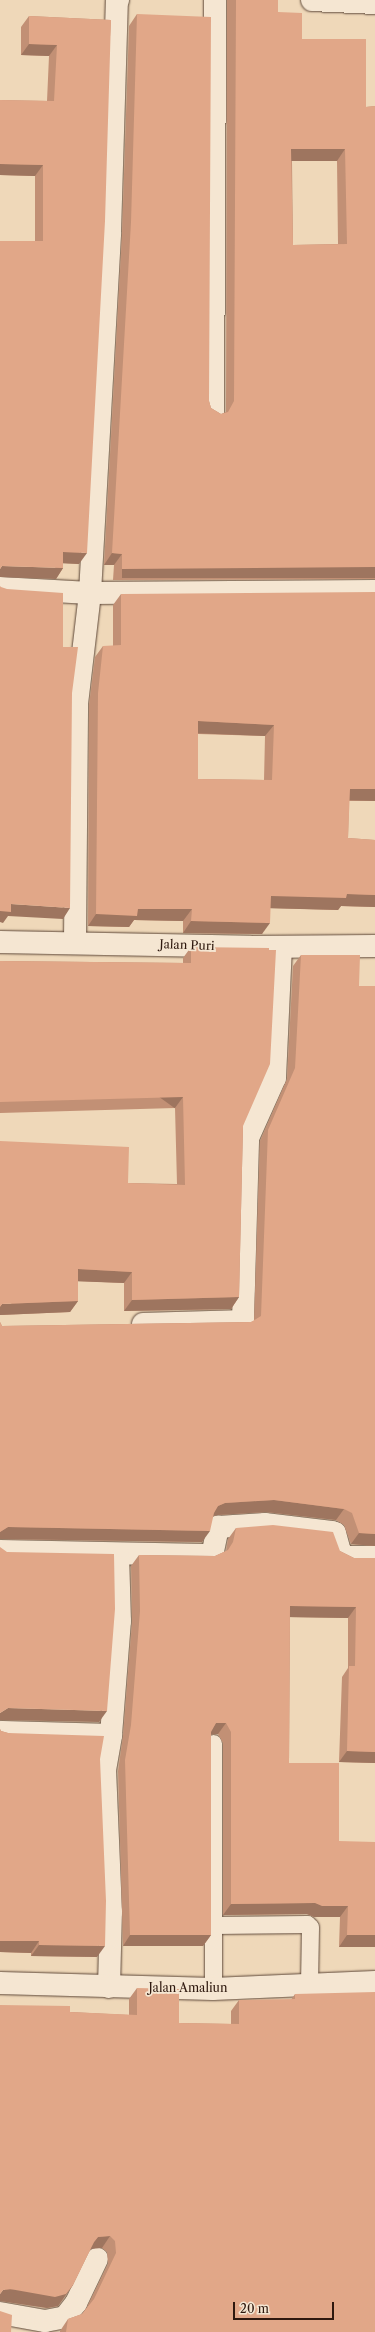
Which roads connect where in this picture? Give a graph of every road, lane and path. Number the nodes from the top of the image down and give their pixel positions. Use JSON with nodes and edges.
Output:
{"nodes":[{"id":1,"x":117,"y":0,"type":"edge"},
{"id":2,"x":215,"y":0,"type":"edge"},
{"id":3,"x":312,"y":0,"type":"edge"},
{"id":4,"x":375,"y":3,"type":"edge"},
{"id":5,"x":213,"y":413,"type":"edge"},
{"id":6,"x":0,"y":588,"type":"edge"},
{"id":7,"x":375,"y":591,"type":"edge"},
{"id":8,"x":90,"y":593,"type":"junction"},
{"id":9,"x":0,"y":942,"type":"edge"},
{"id":10,"x":75,"y":942,"type":"junction"},
{"id":11,"x":375,"y":946,"type":"edge"},
{"id":12,"x":281,"y":947,"type":"junction"},
{"id":13,"x":122,"y":1324,"type":"edge"},
{"id":14,"x":0,"y":1551,"type":"edge"},
{"id":15,"x":118,"y":1554,"type":"junction"},
{"id":16,"x":375,"y":1557,"type":"edge"},
{"id":17,"x":0,"y":1732,"type":"edge"},
{"id":18,"x":111,"y":1736,"type":"junction"},
{"id":19,"x":213,"y":1743,"type":"edge"},
{"id":20,"x":213,"y":1925,"type":"junction"},
{"id":21,"x":375,"y":1982,"type":"edge"},
{"id":22,"x":0,"y":1983,"type":"edge"},
{"id":23,"x":309,"y":1985,"type":"junction"},
{"id":24,"x":109,"y":1987,"type":"junction"},
{"id":25,"x":213,"y":1989,"type":"junction"},
{"id":26,"x":97,"y":2259,"type":"dead end"},
{"id":27,"x":0,"y":2313,"type":"edge"}],
"edges":[{"from":1,"to":8,"type":"street"},
{"from":2,"to":5,"type":"street"},
{"from":3,"to":4,"type":"street"},
{"from":6,"to":8,"type":"street"},
{"from":7,"to":8,"type":"street"},
{"from":8,"to":10,"type":"street"},
{"from":9,"to":10,"type":"street","name":"Jalan Puri"},
{"from":10,"to":12,"type":"street","name":"Jalan Puri"},
{"from":11,"to":12,"type":"street","name":"Jalan Puri"},
{"from":12,"to":13,"type":"street"},
{"from":14,"to":15,"type":"street"},
{"from":15,"to":16,"type":"street"},
{"from":15,"to":18,"type":"street"},
{"from":17,"to":18,"type":"street"},
{"from":18,"to":24,"type":"street"},
{"from":19,"to":20,"type":"lane"},
{"from":20,"to":23,"type":"lane"},
{"from":20,"to":25,"type":"lane"},
{"from":21,"to":23,"type":"street","name":"Jalan Amaliun"},
{"from":22,"to":24,"type":"street","name":"Jalan Amaliun"},
{"from":23,"to":25,"type":"street","name":"Jalan Amaliun"},
{"from":24,"to":25,"type":"street","name":"Jalan Amaliun"},
{"from":26,"to":27,"type":"street"}]}
